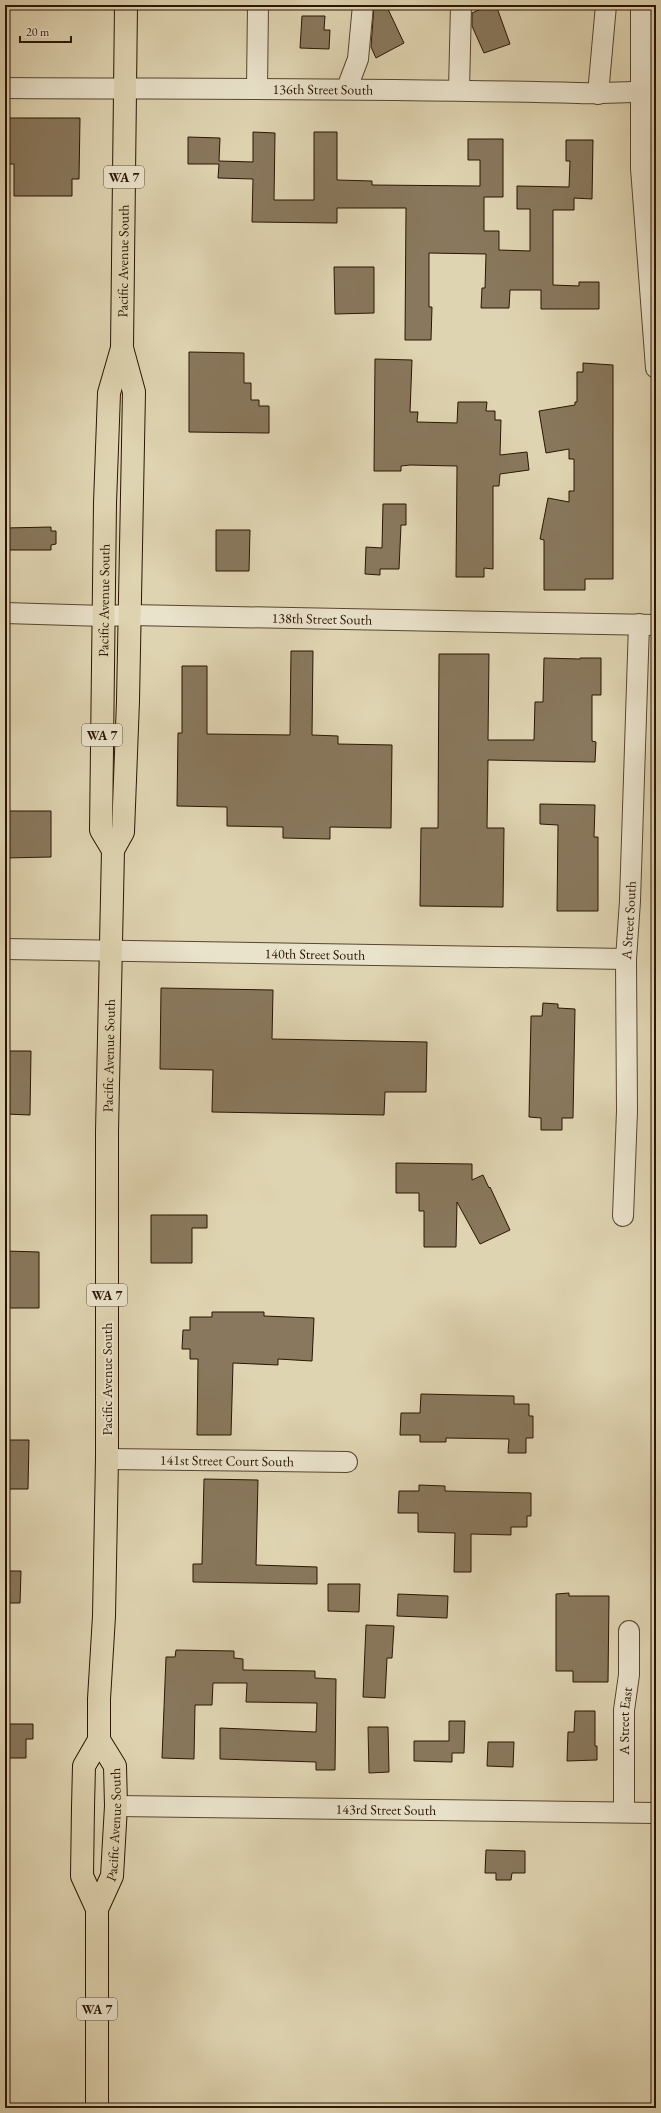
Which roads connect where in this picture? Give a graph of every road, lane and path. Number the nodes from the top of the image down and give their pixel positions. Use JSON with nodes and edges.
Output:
{"nodes":[{"id":1,"x":126,"y":5,"type":"edge"},
{"id":2,"x":258,"y":5,"type":"edge"},
{"id":3,"x":363,"y":5,"type":"edge"},
{"id":4,"x":460,"y":5,"type":"edge"},
{"id":5,"x":606,"y":5,"type":"edge"},
{"id":6,"x":641,"y":5,"type":"edge"},
{"id":7,"x":5,"y":88,"type":"edge"},
{"id":8,"x":126,"y":88,"type":"junction"},
{"id":9,"x":257,"y":88,"type":"junction"},
{"id":10,"x":347,"y":88,"type":"junction"},
{"id":11,"x":458,"y":90,"type":"junction"},
{"id":12,"x":649,"y":92,"type":"edge"},
{"id":13,"x":598,"y":94,"type":"junction"},
{"id":14,"x":122,"y":348,"type":"junction"},
{"id":15,"x":656,"y":368,"type":"edge"},
{"id":16,"x":5,"y":613,"type":"edge"},
{"id":17,"x":130,"y":615,"type":"junction"},
{"id":18,"x":104,"y":616,"type":"junction"},
{"id":19,"x":648,"y":624,"type":"edge"},
{"id":20,"x":113,"y":850,"type":"junction"},
{"id":21,"x":5,"y":949,"type":"edge"},
{"id":22,"x":112,"y":951,"type":"junction"},
{"id":23,"x":626,"y":959,"type":"junction"},
{"id":24,"x":623,"y":1216,"type":"dead end"},
{"id":25,"x":106,"y":1459,"type":"junction"},
{"id":26,"x":347,"y":1462,"type":"dead end"},
{"id":27,"x":629,"y":1631,"type":"dead end"},
{"id":28,"x":99,"y":1740,"type":"junction"},
{"id":29,"x":116,"y":1806,"type":"junction"},
{"id":30,"x":624,"y":1812,"type":"junction"},
{"id":31,"x":656,"y":1813,"type":"edge"},
{"id":32,"x":97,"y":1909,"type":"junction"},
{"id":33,"x":97,"y":2108,"type":"edge"}],
"edges":[{"from":1,"to":8,"type":"main road","name":"Pacific Avenue South","number":"WA 7"},
{"from":2,"to":9,"type":"street"},
{"from":3,"to":10,"type":"street"},
{"from":4,"to":11,"type":"street"},
{"from":5,"to":13,"type":"street"},
{"from":6,"to":12,"type":"street"},
{"from":7,"to":8,"type":"street","name":"136th Street South"},
{"from":8,"to":9,"type":"street","name":"136th Street South"},
{"from":8,"to":14,"type":"main road","name":"Pacific Avenue South","number":"WA 7"},
{"from":9,"to":10,"type":"street","name":"136th Street South"},
{"from":10,"to":11,"type":"street","name":"136th Street South"},
{"from":11,"to":13,"type":"street","name":"136th Street South"},
{"from":12,"to":13,"type":"street","name":"136th Street South"},
{"from":12,"to":15,"type":"street"},
{"from":14,"to":17,"type":"main road","name":"Pacific Avenue South","number":"WA 7"},
{"from":14,"to":18,"type":"main road","name":"Pacific Avenue South","number":"WA 7"},
{"from":16,"to":18,"type":"street","name":"138th Street South"},
{"from":17,"to":18,"type":"street","name":"138th Street South"},
{"from":17,"to":19,"type":"street","name":"138th Street South"},
{"from":17,"to":20,"type":"main road","name":"Pacific Avenue South","number":"WA 7"},
{"from":18,"to":20,"type":"main road","name":"Pacific Avenue South","number":"WA 7"},
{"from":19,"to":23,"type":"street","name":"A Street South"},
{"from":20,"to":22,"type":"main road","name":"Pacific Avenue South","number":"WA 7"},
{"from":21,"to":22,"type":"street","name":"140th Street South"},
{"from":22,"to":23,"type":"street","name":"140th Street South"},
{"from":22,"to":25,"type":"main road","name":"Pacific Avenue South","number":"WA 7"},
{"from":23,"to":24,"type":"street","name":"A Street South"},
{"from":25,"to":26,"type":"street","name":"141st Street Court South"},
{"from":25,"to":28,"type":"main road","name":"Pacific Avenue South","number":"WA 7"},
{"from":27,"to":30,"type":"street","name":"A Street East"},
{"from":28,"to":29,"type":"main road","name":"Pacific Avenue South","number":"WA 7"},
{"from":28,"to":32,"type":"main road","name":"Pacific Avenue South","number":"WA 7"},
{"from":29,"to":30,"type":"street","name":"143rd Street South"},
{"from":29,"to":32,"type":"main road","name":"Pacific Avenue South","number":"WA 7"},
{"from":30,"to":31,"type":"street","name":"143rd Street South"},
{"from":32,"to":33,"type":"main road","name":"Pacific Avenue South","number":"WA 7"}]}
